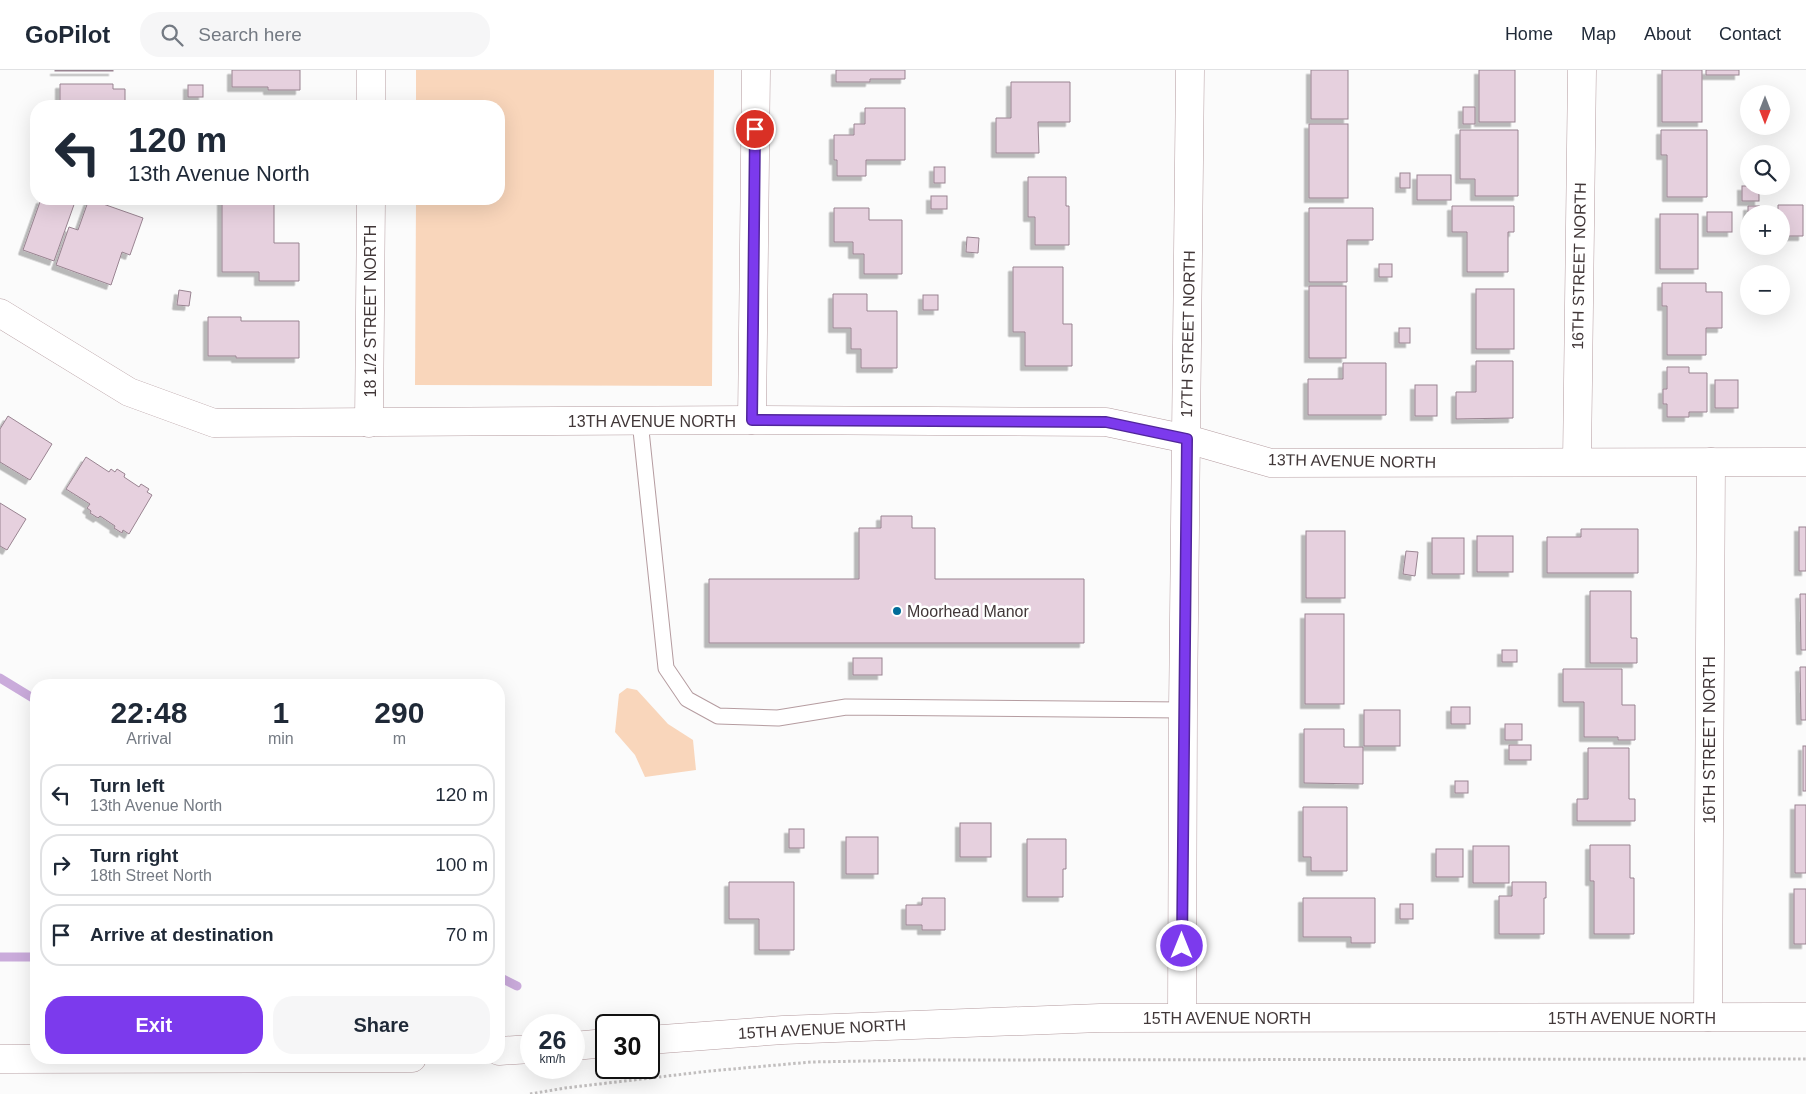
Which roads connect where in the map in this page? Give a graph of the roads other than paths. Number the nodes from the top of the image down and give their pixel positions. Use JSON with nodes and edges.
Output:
{"nodes":[{"id":1,"x":371,"y":70,"type":"edge"},
{"id":2,"x":756,"y":70,"type":"edge"},
{"id":3,"x":1190,"y":70,"type":"edge"},
{"id":4,"x":1582,"y":70,"type":"edge"},
{"id":5,"x":371,"y":100,"type":"edge"},
{"id":6,"x":370,"y":205,"type":"edge"},
{"id":7,"x":0,"y":312,"type":"edge"},
{"id":8,"x":752,"y":420,"type":"junction"},
{"id":9,"x":640,"y":421,"type":"junction"},
{"id":10,"x":369,"y":423,"type":"junction"},
{"id":11,"x":1187,"y":439,"type":"junction"},
{"id":12,"x":1577,"y":461,"type":"junction"},
{"id":13,"x":1711,"y":462,"type":"junction"},
{"id":14,"x":1806,"y":462,"type":"edge"},
{"id":15,"x":1183,"y":710,"type":"junction"},
{"id":16,"x":1182,"y":1017,"type":"junction"},
{"id":17,"x":1708,"y":1017,"type":"junction"},
{"id":18,"x":1806,"y":1017,"type":"edge"},
{"id":19,"x":660,"y":1039,"type":"edge"},
{"id":20,"x":520,"y":1050,"type":"edge"},
{"id":21,"x":505,"y":1051,"type":"edge"},
{"id":22,"x":0,"y":1059,"type":"edge"},
{"id":23,"x":30,"y":1059,"type":"edge"}],
"edges":[{"from":1,"to":5,"type":"street"},
{"from":2,"to":8,"type":"street"},
{"from":3,"to":11,"type":"street","name":"17TH STREET NORTH"},
{"from":4,"to":12,"type":"street","name":"16TH STREET NORTH"},
{"from":6,"to":10,"type":"street","name":"18 1/2 STREET NORTH"},
{"from":7,"to":10,"type":"street","name":"13TH AVENUE NORTH"},
{"from":8,"to":9,"type":"street","name":"13TH AVENUE NORTH"},
{"from":8,"to":11,"type":"street","name":"13TH AVENUE NORTH"},
{"from":9,"to":10,"type":"street","name":"13TH AVENUE NORTH"},
{"from":9,"to":15,"type":"lane"},
{"from":11,"to":12,"type":"street","name":"13TH AVENUE NORTH"},
{"from":11,"to":15,"type":"street","name":"17TH STREET NORTH"},
{"from":12,"to":13,"type":"street","name":"13TH AVENUE NORTH"},
{"from":13,"to":14,"type":"street","name":"13TH AVENUE NORTH"},
{"from":13,"to":17,"type":"street","name":"16TH STREET NORTH"},
{"from":15,"to":16,"type":"street","name":"17TH STREET NORTH"},
{"from":16,"to":17,"type":"street","name":"15TH AVENUE NORTH"},
{"from":16,"to":19,"type":"street","name":"15TH AVENUE NORTH"},
{"from":17,"to":18,"type":"street","name":"15TH AVENUE NORTH"},
{"from":20,"to":21,"type":"street"},
{"from":22,"to":23,"type":"street"}]}
